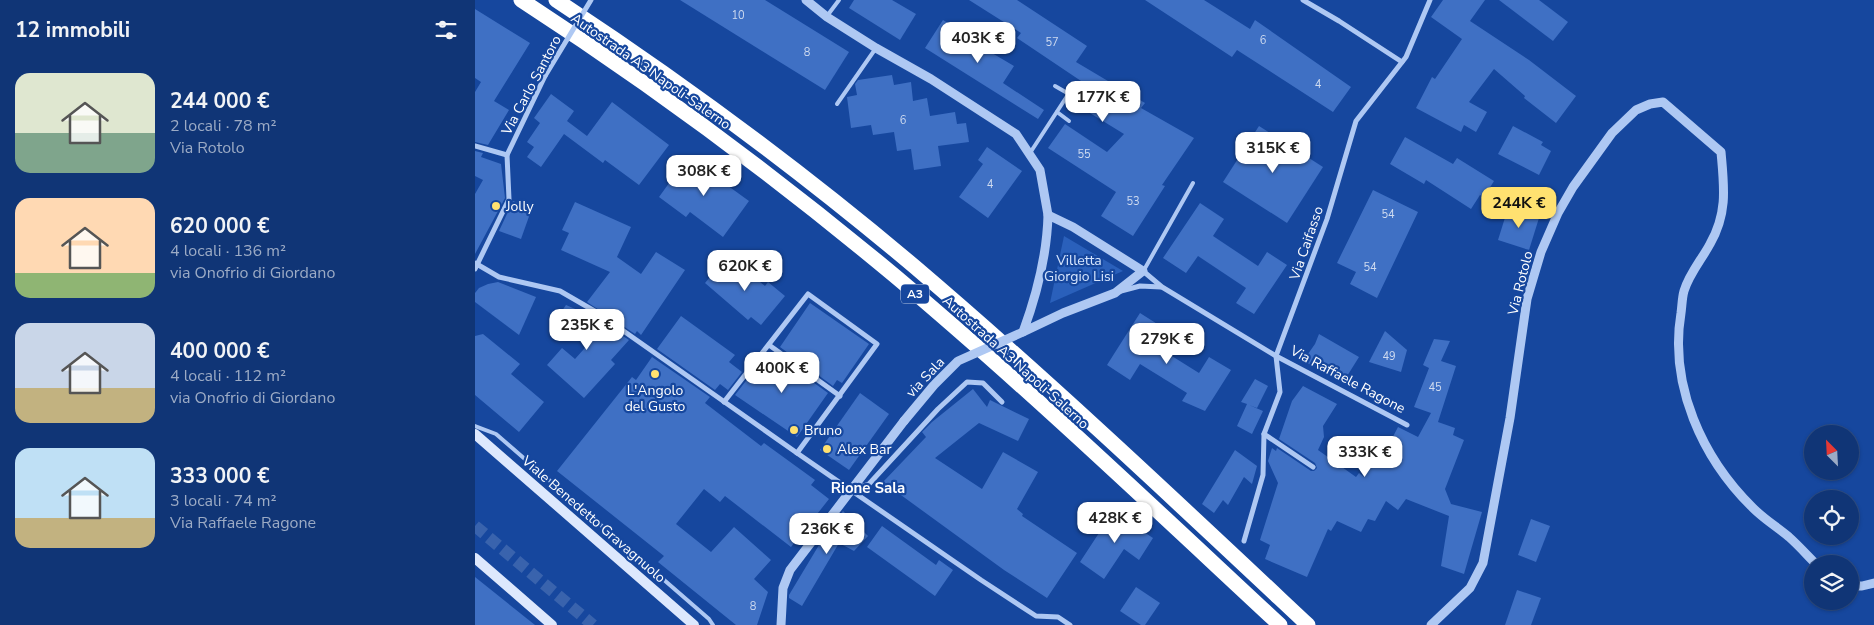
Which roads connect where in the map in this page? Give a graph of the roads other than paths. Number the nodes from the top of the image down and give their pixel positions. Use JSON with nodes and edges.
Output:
{"nodes":[{"id":1,"x":521,"y":0,"type":"edge"},
{"id":2,"x":556,"y":0,"type":"edge"},
{"id":3,"x":591,"y":0,"type":"edge"},
{"id":4,"x":806,"y":0,"type":"edge"},
{"id":5,"x":839,"y":0,"type":"edge"},
{"id":6,"x":1303,"y":0,"type":"edge"},
{"id":7,"x":1430,"y":0,"type":"edge"},
{"id":8,"x":827,"y":17,"type":"junction"},
{"id":9,"x":876,"y":48,"type":"junction"},
{"id":10,"x":1402,"y":62,"type":"junction"},
{"id":11,"x":1055,"y":86,"type":"dead end"},
{"id":12,"x":1073,"y":87,"type":"dead end"},
{"id":13,"x":1069,"y":94,"type":"junction"},
{"id":14,"x":837,"y":104,"type":"dead end"},
{"id":15,"x":1057,"y":112,"type":"junction"},
{"id":16,"x":1069,"y":121,"type":"dead end"},
{"id":17,"x":475,"y":146,"type":"edge"},
{"id":18,"x":1030,"y":153,"type":"junction"},
{"id":19,"x":507,"y":155,"type":"junction"},
{"id":20,"x":1193,"y":183,"type":"dead end"},
{"id":21,"x":1048,"y":215,"type":"junction"},
{"id":22,"x":476,"y":265,"type":"edge"},
{"id":23,"x":1143,"y":271,"type":"junction"},
{"id":24,"x":1162,"y":287,"type":"junction"},
{"id":25,"x":1115,"y":293,"type":"junction"},
{"id":26,"x":1023,"y":332,"type":"junction"},
{"id":27,"x":769,"y":345,"type":"junction"},
{"id":28,"x":1277,"y":356,"type":"junction"},
{"id":29,"x":840,"y":396,"type":"junction"},
{"id":30,"x":724,"y":402,"type":"junction"},
{"id":31,"x":1001,"y":402,"type":"dead end"},
{"id":32,"x":1407,"y":425,"type":"dead end"},
{"id":33,"x":475,"y":426,"type":"edge"},
{"id":34,"x":475,"y":434,"type":"edge"},
{"id":35,"x":1264,"y":434,"type":"junction"},
{"id":36,"x":797,"y":453,"type":"junction"},
{"id":37,"x":1313,"y":467,"type":"dead end"},
{"id":38,"x":851,"y":490,"type":"junction"},
{"id":39,"x":1244,"y":541,"type":"dead end"},
{"id":40,"x":1807,"y":555,"type":"edge"},
{"id":41,"x":475,"y":558,"type":"edge"},
{"id":42,"x":1874,"y":583,"type":"edge"},
{"id":43,"x":1859,"y":586,"type":"edge"},
{"id":44,"x":552,"y":625,"type":"edge"},
{"id":45,"x":694,"y":625,"type":"edge"},
{"id":46,"x":713,"y":625,"type":"edge"},
{"id":47,"x":781,"y":625,"type":"edge"},
{"id":48,"x":1071,"y":625,"type":"edge"},
{"id":49,"x":1280,"y":625,"type":"edge"},
{"id":50,"x":1308,"y":625,"type":"edge"},
{"id":51,"x":1431,"y":625,"type":"edge"}],
"edges":[{"from":1,"to":49,"type":"highway","name":"Autostrada A3 Napoli-Salerno","number":"A3"},
{"from":2,"to":50,"type":"highway","name":"Autostrada A3 Napoli-Salerno","number":"A3"},
{"from":3,"to":19,"type":"street","name":"Via Carlo Santoro","bridge":true},
{"from":4,"to":8,"type":"street"},
{"from":5,"to":8,"type":"lane"},
{"from":6,"to":10,"type":"street"},
{"from":7,"to":10,"type":"street","name":"Via Caifasso"},
{"from":8,"to":9,"type":"street"},
{"from":9,"to":14,"type":"lane"},
{"from":9,"to":18,"type":"street"},
{"from":10,"to":28,"type":"street","name":"Via Caifasso"},
{"from":11,"to":13,"type":"lane"},
{"from":12,"to":13,"type":"lane"},
{"from":13,"to":15,"type":"lane"},
{"from":15,"to":16,"type":"lane"},
{"from":15,"to":18,"type":"lane"},
{"from":17,"to":19,"type":"street"},
{"from":18,"to":21,"type":"street"},
{"from":19,"to":22,"type":"street"},
{"from":20,"to":23,"type":"lane"},
{"from":21,"to":23,"type":"street","name":"Via Raffaele Ragone"},
{"from":21,"to":26,"type":"street"},
{"from":22,"to":30,"type":"street"},
{"from":23,"to":24,"type":"street","name":"Via Raffaele Ragone"},
{"from":23,"to":25,"type":"street"},
{"from":24,"to":25,"type":"street"},
{"from":24,"to":28,"type":"street","name":"Via Raffaele Ragone"},
{"from":25,"to":26,"type":"street"},
{"from":26,"to":38,"type":"street","name":"via Sala","bridge":true},
{"from":27,"to":29,"type":"street"},
{"from":27,"to":29,"type":"street"},
{"from":27,"to":30,"type":"street"},
{"from":28,"to":32,"type":"street","name":"Via Raffaele Ragone"},
{"from":28,"to":35,"type":"street","name":"Via Raffaele Ragone"},
{"from":29,"to":36,"type":"street"},
{"from":30,"to":36,"type":"street"},
{"from":31,"to":38,"type":"street"},
{"from":33,"to":46,"type":"lane"},
{"from":34,"to":45,"type":"main road","name":"Viale Benedetto Gravagnuolo"},
{"from":35,"to":37,"type":"street"},
{"from":35,"to":39,"type":"street","name":"Via Raffaele Ragone"},
{"from":36,"to":38,"type":"street"},
{"from":38,"to":47,"type":"street"},
{"from":38,"to":48,"type":"street"},
{"from":40,"to":51,"type":"street","name":"Via Rotolo"},
{"from":41,"to":44,"type":"main road"},
{"from":42,"to":43,"type":"street"}]}
